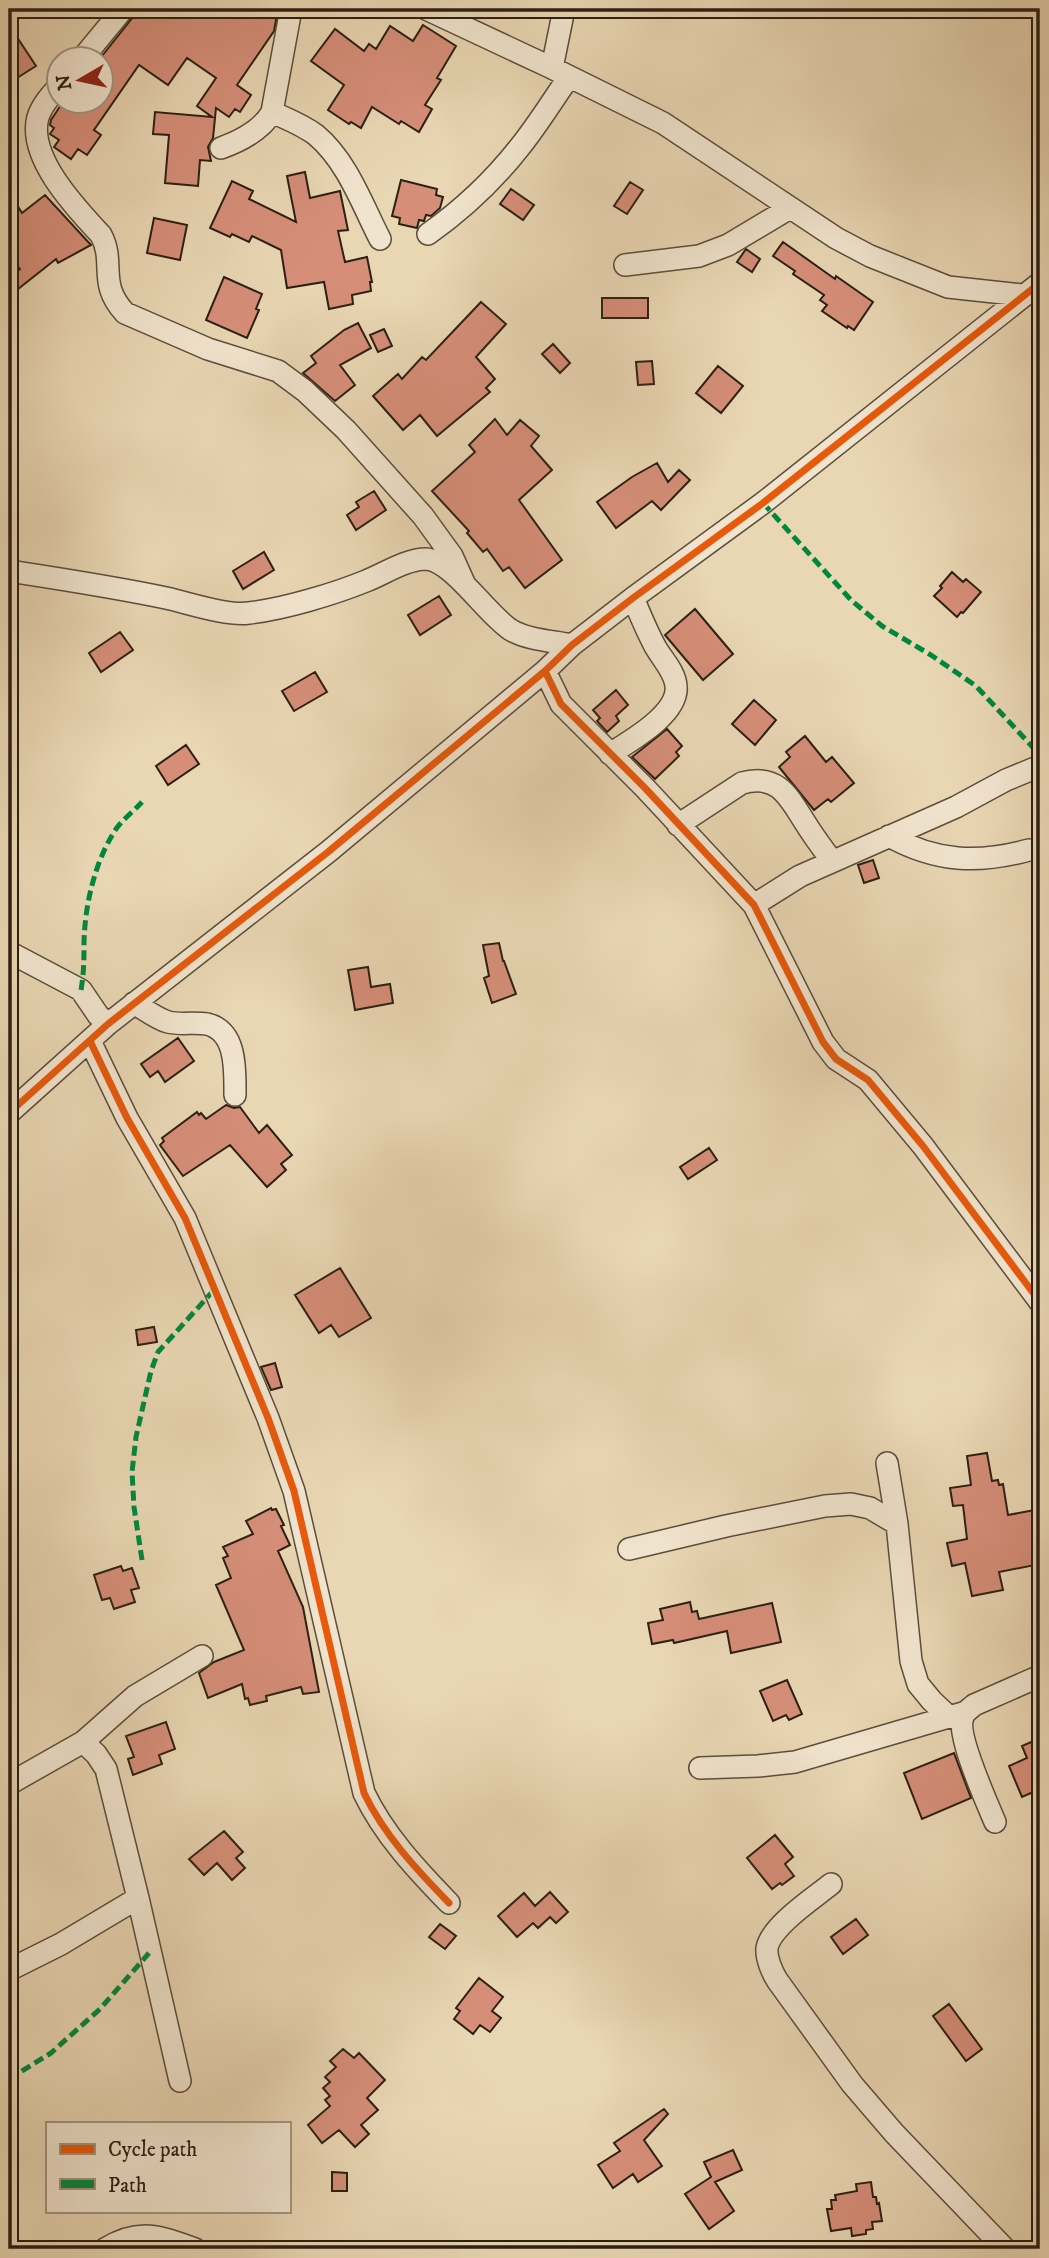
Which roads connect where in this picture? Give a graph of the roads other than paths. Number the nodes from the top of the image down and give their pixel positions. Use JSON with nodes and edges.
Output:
{"nodes":[{"id":1,"x":123,"y":9,"type":"edge"},
{"id":2,"x":291,"y":9,"type":"edge"},
{"id":3,"x":426,"y":9,"type":"edge"},
{"id":4,"x":565,"y":9,"type":"edge"},
{"id":5,"x":450,"y":16,"type":"edge"},
{"id":6,"x":93,"y":46,"type":"edge"},
{"id":7,"x":561,"y":72,"type":"junction"},
{"id":8,"x":46,"y":102,"type":"edge"},
{"id":9,"x":272,"y":112,"type":"junction"},
{"id":10,"x":221,"y":148,"type":"dead end"},
{"id":11,"x":790,"y":208,"type":"junction"},
{"id":12,"x":428,"y":234,"type":"dead end"},
{"id":13,"x":380,"y":239,"type":"dead end"},
{"id":14,"x":625,"y":265,"type":"dead end"},
{"id":15,"x":1040,"y":283,"type":"edge"},
{"id":16,"x":1022,"y":295,"type":"junction"},
{"id":17,"x":9,"y":571,"type":"edge"},
{"id":18,"x":465,"y":585,"type":"junction"},
{"id":19,"x":633,"y":598,"type":"junction"},
{"id":20,"x":572,"y":645,"type":"junction"},
{"id":21,"x":545,"y":671,"type":"junction"},
{"id":22,"x":610,"y":754,"type":"junction"},
{"id":23,"x":1040,"y":766,"type":"edge"},
{"id":24,"x":677,"y":825,"type":"junction"},
{"id":25,"x":889,"y":836,"type":"junction"},
{"id":26,"x":1029,"y":850,"type":"dead end"},
{"id":27,"x":832,"y":861,"type":"junction"},
{"id":28,"x":754,"y":905,"type":"junction"},
{"id":29,"x":9,"y":952,"type":"edge"},
{"id":30,"x":134,"y":1003,"type":"junction"},
{"id":31,"x":108,"y":1024,"type":"junction"},
{"id":32,"x":90,"y":1041,"type":"junction"},
{"id":33,"x":235,"y":1094,"type":"dead end"},
{"id":34,"x":9,"y":1113,"type":"edge"},
{"id":35,"x":1040,"y":1302,"type":"edge"},
{"id":36,"x":887,"y":1463,"type":"dead end"},
{"id":37,"x":897,"y":1524,"type":"junction"},
{"id":38,"x":629,"y":1549,"type":"dead end"},
{"id":39,"x":202,"y":1656,"type":"dead end"},
{"id":40,"x":1040,"y":1676,"type":"edge"},
{"id":41,"x":957,"y":1714,"type":"junction"},
{"id":42,"x":83,"y":1742,"type":"junction"},
{"id":43,"x":700,"y":1768,"type":"dead end"},
{"id":44,"x":9,"y":1784,"type":"edge"},
{"id":45,"x":995,"y":1822,"type":"dead end"},
{"id":46,"x":831,"y":1884,"type":"dead end"},
{"id":47,"x":138,"y":1898,"type":"junction"},
{"id":48,"x":449,"y":1903,"type":"dead end"},
{"id":49,"x":9,"y":1970,"type":"edge"},
{"id":50,"x":180,"y":2081,"type":"dead end"},
{"id":51,"x":105,"y":2249,"type":"edge"},
{"id":52,"x":195,"y":2249,"type":"edge"},
{"id":53,"x":1005,"y":2249,"type":"edge"}],
"edges":[{"from":1,"to":6,"type":"street"},
{"from":2,"to":9,"type":"street"},
{"from":3,"to":5,"type":"street"},
{"from":4,"to":7,"type":"street"},
{"from":5,"to":7,"type":"street"},
{"from":7,"to":11,"type":"street"},
{"from":7,"to":12,"type":"street"},
{"from":8,"to":18,"type":"street"},
{"from":9,"to":10,"type":"street"},
{"from":9,"to":13,"type":"street"},
{"from":11,"to":14,"type":"street"},
{"from":11,"to":16,"type":"street"},
{"from":15,"to":16,"type":"street"},
{"from":16,"to":19,"type":"street"},
{"from":17,"to":18,"type":"street"},
{"from":18,"to":20,"type":"street"},
{"from":19,"to":20,"type":"street"},
{"from":19,"to":22,"type":"street"},
{"from":20,"to":21,"type":"street"},
{"from":21,"to":22,"type":"street"},
{"from":21,"to":30,"type":"street"},
{"from":22,"to":24,"type":"street"},
{"from":23,"to":25,"type":"street"},
{"from":24,"to":27,"type":"street"},
{"from":24,"to":28,"type":"street"},
{"from":25,"to":26,"type":"street"},
{"from":25,"to":27,"type":"street"},
{"from":27,"to":28,"type":"street"},
{"from":28,"to":35,"type":"street"},
{"from":29,"to":31,"type":"street"},
{"from":30,"to":31,"type":"street"},
{"from":30,"to":33,"type":"street"},
{"from":31,"to":32,"type":"street"},
{"from":32,"to":34,"type":"street"},
{"from":32,"to":48,"type":"street"},
{"from":36,"to":37,"type":"street"},
{"from":37,"to":38,"type":"street"},
{"from":37,"to":41,"type":"street"},
{"from":39,"to":42,"type":"street"},
{"from":40,"to":41,"type":"street"},
{"from":41,"to":43,"type":"street"},
{"from":41,"to":45,"type":"street"},
{"from":42,"to":44,"type":"street"},
{"from":42,"to":47,"type":"street"},
{"from":46,"to":53,"type":"street"},
{"from":47,"to":49,"type":"street"},
{"from":47,"to":50,"type":"street"},
{"from":51,"to":52,"type":"street"}]}
